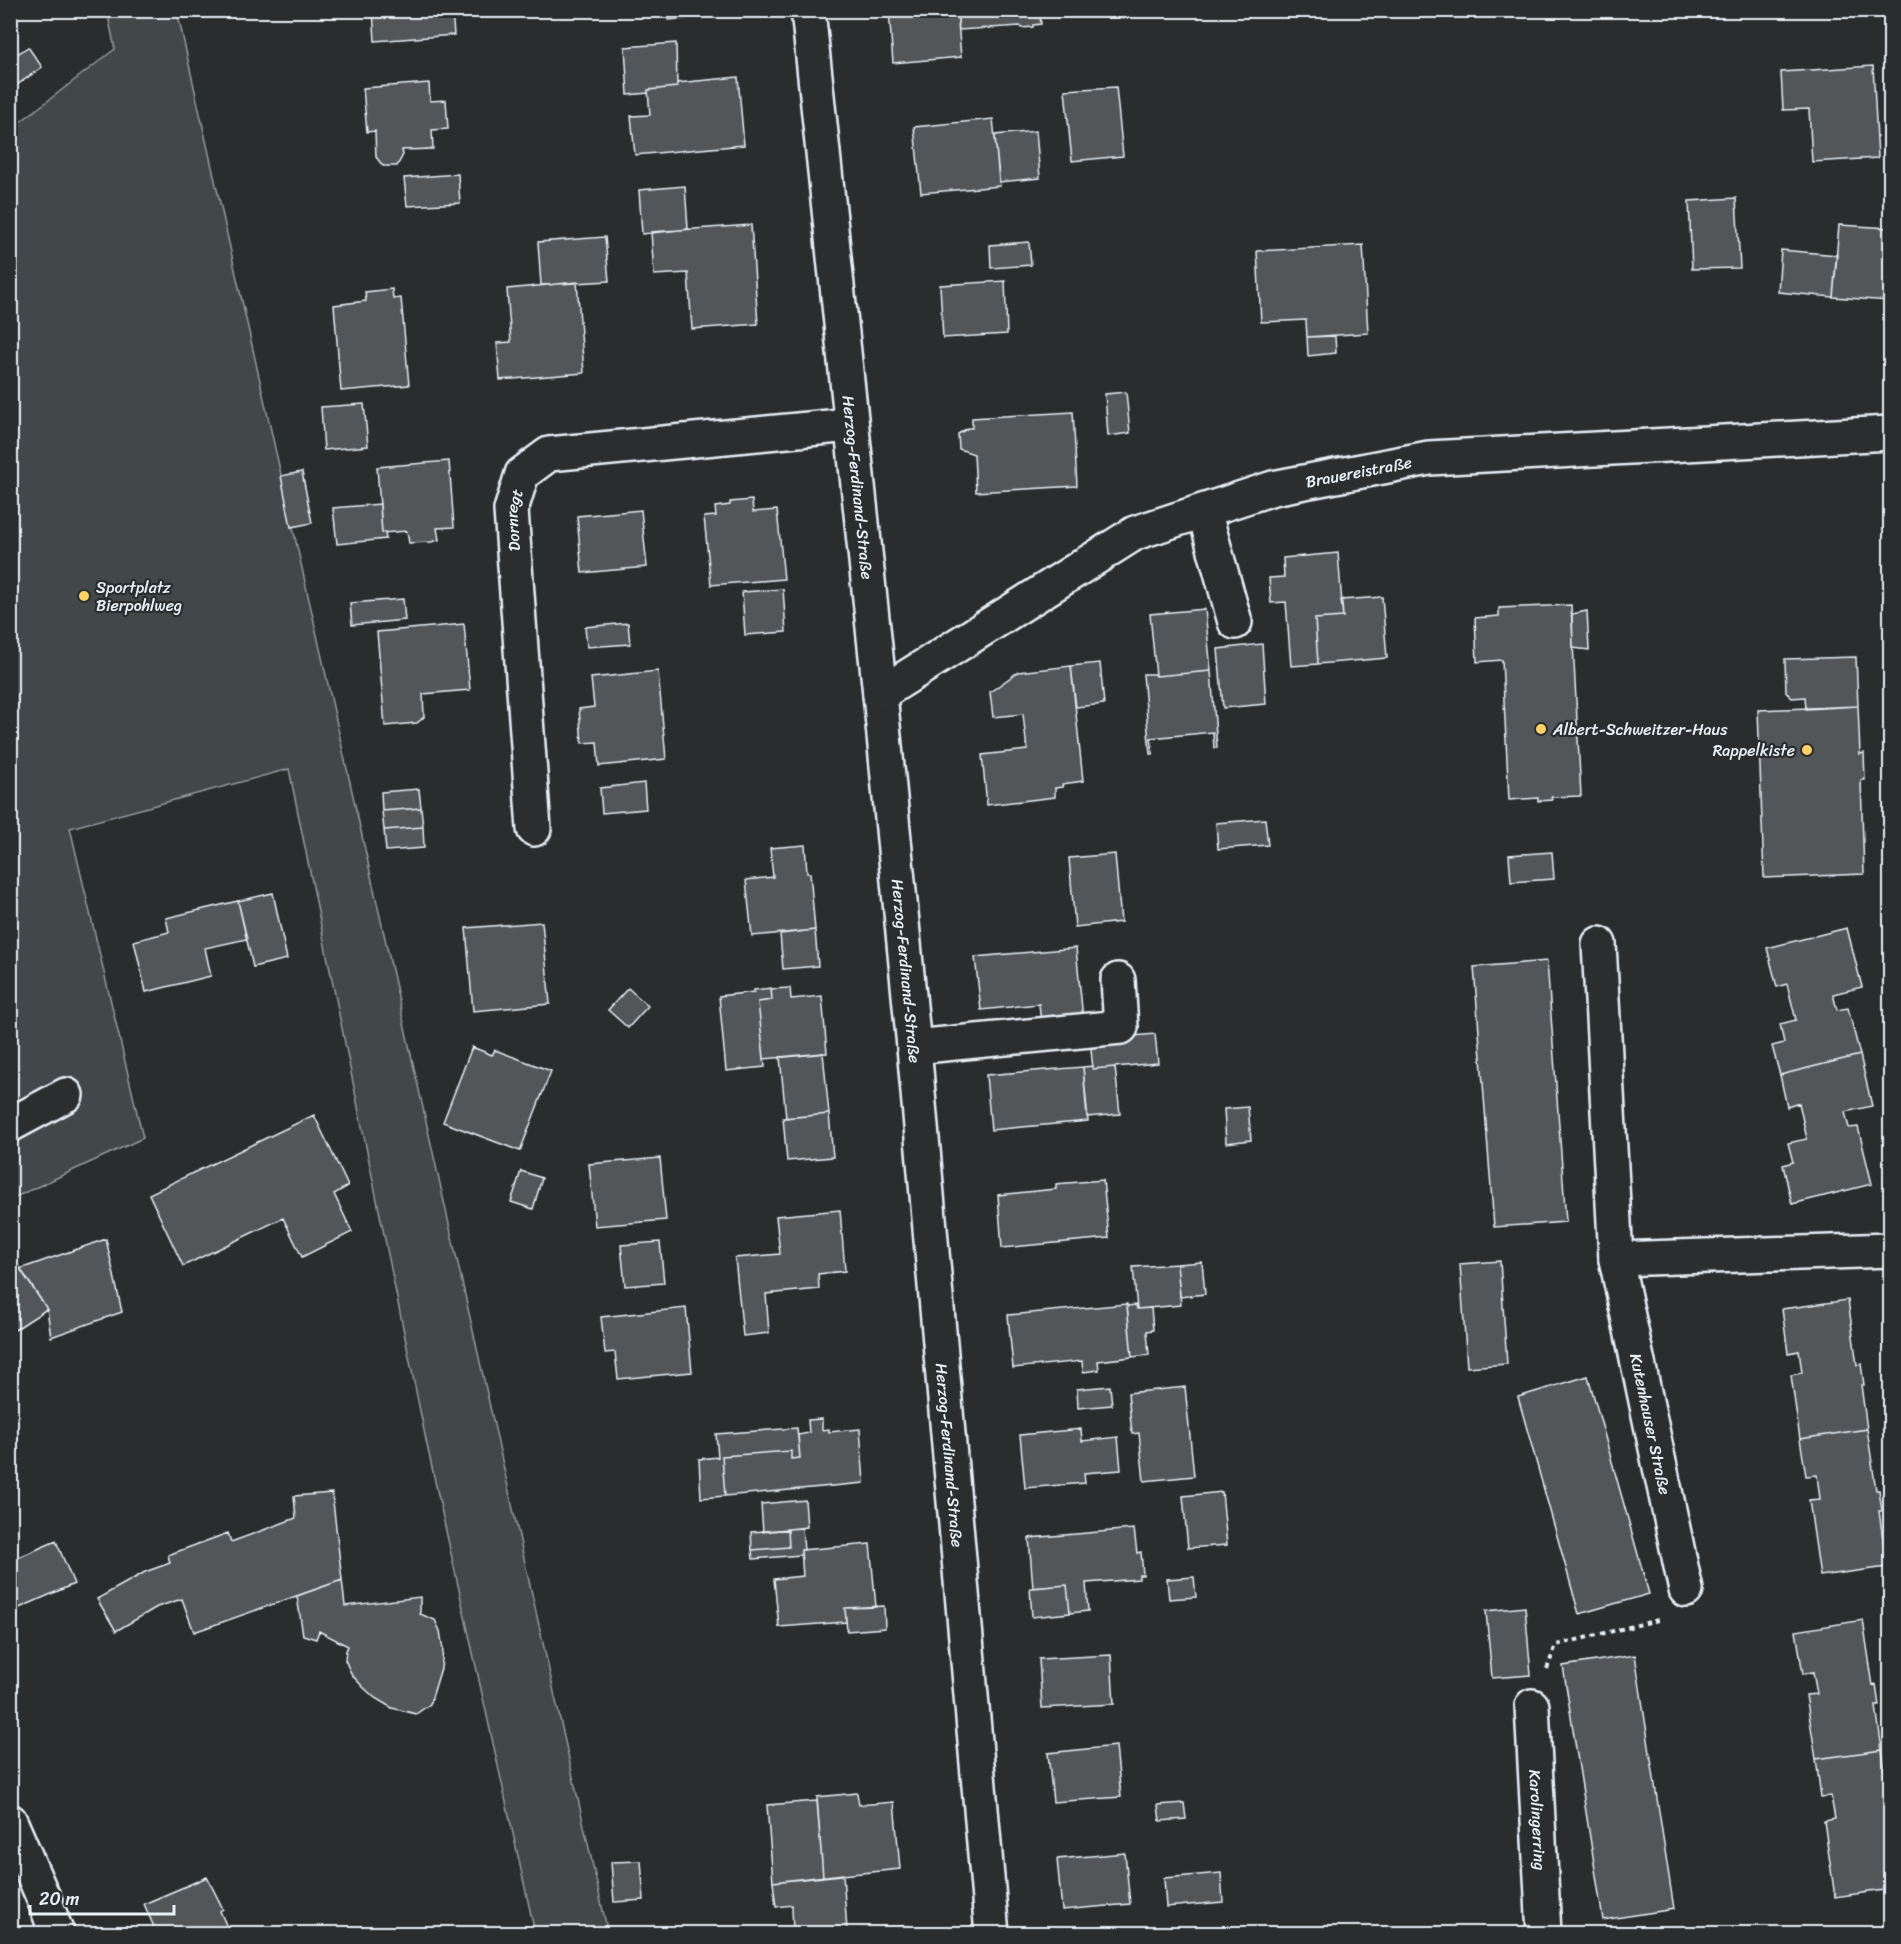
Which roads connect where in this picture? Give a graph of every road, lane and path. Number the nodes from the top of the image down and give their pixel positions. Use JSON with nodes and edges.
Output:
{"nodes":[{"id":1,"x":808,"y":10,"type":"edge"},
{"id":2,"x":850,"y":425,"type":"junction"},
{"id":3,"x":1890,"y":433,"type":"edge"},
{"id":4,"x":1204,"y":511,"type":"junction"},
{"id":5,"x":1235,"y":622,"type":"dead end"},
{"id":6,"x":880,"y":694,"type":"junction"},
{"id":7,"x":534,"y":829,"type":"dead end"},
{"id":8,"x":1599,"y":944,"type":"dead end"},
{"id":9,"x":1118,"y":980,"type":"dead end"},
{"id":10,"x":914,"y":1047,"type":"junction"},
{"id":11,"x":66,"y":1095,"type":"dead end"},
{"id":12,"x":10,"y":1125,"type":"edge"},
{"id":13,"x":1890,"y":1250,"type":"edge"},
{"id":14,"x":1616,"y":1259,"type":"junction"},
{"id":15,"x":1686,"y":1590,"type":"joint"},
{"id":16,"x":1532,"y":1706,"type":"joint"},
{"id":17,"x":10,"y":1821,"type":"edge"},
{"id":18,"x":57,"y":1934,"type":"edge"},
{"id":19,"x":992,"y":1934,"type":"edge"},
{"id":20,"x":1544,"y":1934,"type":"edge"}],
"edges":[{"from":1,"to":2,"type":"street","name":"Herzog-Ferdinand-Straße"},
{"from":2,"to":6,"type":"street","name":"Herzog-Ferdinand-Straße"},
{"from":2,"to":7,"type":"street","name":"Dornregt"},
{"from":3,"to":4,"type":"street","name":"Brauereistraße"},
{"from":4,"to":5,"type":"street"},
{"from":4,"to":6,"type":"street","name":"Brauereistraße"},
{"from":6,"to":10,"type":"street","name":"Herzog-Ferdinand-Straße"},
{"from":8,"to":14,"type":"street","name":"Kutenhauser Straße"},
{"from":9,"to":10,"type":"street"},
{"from":10,"to":19,"type":"street","name":"Herzog-Ferdinand-Straße"},
{"from":11,"to":12,"type":"street"},
{"from":13,"to":14,"type":"street"},
{"from":14,"to":15,"type":"street","name":"Kutenhauser Straße"},
{"from":15,"to":16,"type":"path"},
{"from":16,"to":20,"type":"street","name":"Karolingerring"},
{"from":17,"to":18,"type":"street"}]}
